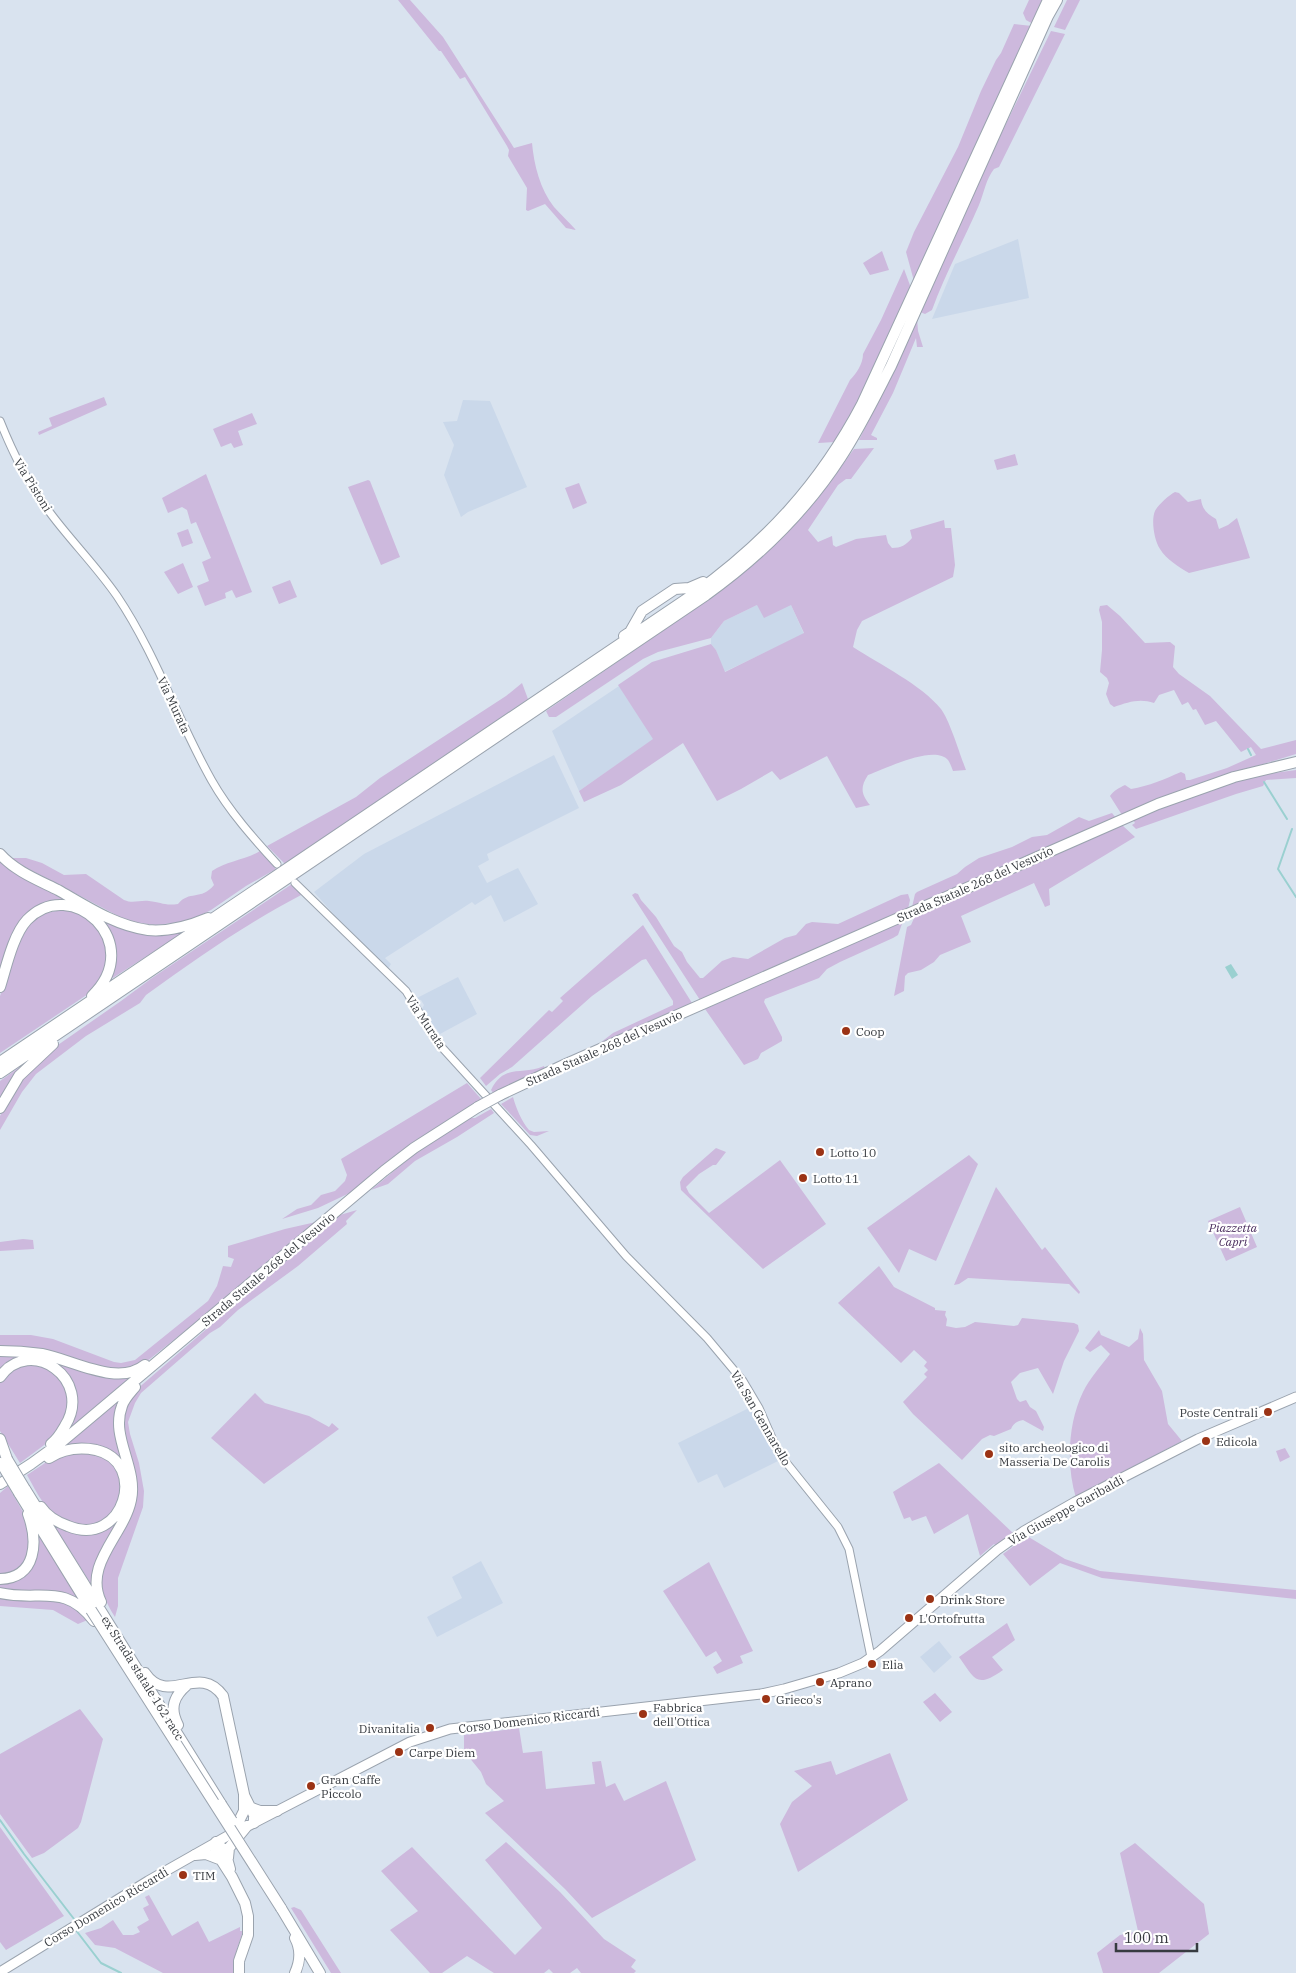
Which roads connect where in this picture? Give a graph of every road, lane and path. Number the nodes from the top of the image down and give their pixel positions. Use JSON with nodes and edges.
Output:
{"nodes":[{"id":1,"x":1048,"y":0,"type":"edge"},
{"id":2,"x":1057,"y":0,"type":"edge"},
{"id":3,"x":1039,"y":26,"type":"junction"},
{"id":4,"x":916,"y":300,"type":"junction"},
{"id":5,"x":0,"y":421,"type":"edge"},
{"id":6,"x":75,"y":543,"type":"joint"},
{"id":7,"x":751,"y":549,"type":"junction"},
{"id":8,"x":588,"y":666,"type":"junction"},
{"id":9,"x":545,"y":700,"type":"junction"},
{"id":10,"x":529,"y":710,"type":"junction"},
{"id":11,"x":1296,"y":758,"type":"edge"},
{"id":12,"x":1296,"y":764,"type":"edge"},
{"id":13,"x":1273,"y":767,"type":"junction"},
{"id":14,"x":0,"y":854,"type":"edge"},
{"id":15,"x":277,"y":864,"type":"dead end"},
{"id":16,"x":295,"y":883,"type":"dead end"},
{"id":17,"x":229,"y":909,"type":"junction"},
{"id":18,"x":131,"y":985,"type":"junction"},
{"id":19,"x":0,"y":987,"type":"edge"},
{"id":20,"x":75,"y":1013,"type":"junction"},
{"id":21,"x":1,"y":1062,"type":"edge"},
{"id":22,"x":0,"y":1073,"type":"edge"},
{"id":23,"x":0,"y":1108,"type":"edge"},
{"id":24,"x":531,"y":1145,"type":"joint"},
{"id":25,"x":191,"y":1334,"type":"junction"},
{"id":26,"x":178,"y":1345,"type":"junction"},
{"id":27,"x":0,"y":1351,"type":"edge"},
{"id":28,"x":0,"y":1377,"type":"edge"},
{"id":29,"x":1296,"y":1397,"type":"edge"},
{"id":30,"x":0,"y":1439,"type":"edge"},
{"id":31,"x":0,"y":1447,"type":"edge"},
{"id":32,"x":2,"y":1462,"type":"edge"},
{"id":33,"x":24,"y":1469,"type":"junction"},
{"id":34,"x":1,"y":1484,"type":"edge"},
{"id":35,"x":22,"y":1491,"type":"junction"},
{"id":36,"x":0,"y":1579,"type":"edge"},
{"id":37,"x":0,"y":1593,"type":"edge"},
{"id":38,"x":89,"y":1610,"type":"junction"},
{"id":39,"x":113,"y":1630,"type":"junction"},
{"id":40,"x":871,"y":1657,"type":"junction"},
{"id":41,"x":863,"y":1663,"type":"joint"},
{"id":42,"x":190,"y":1683,"type":"junction"},
{"id":43,"x":221,"y":1804,"type":"junction"},
{"id":44,"x":248,"y":1810,"type":"junction"},
{"id":45,"x":277,"y":1811,"type":"junction"},
{"id":46,"x":250,"y":1824,"type":"junction"},
{"id":47,"x":233,"y":1833,"type":"junction"},
{"id":48,"x":215,"y":1843,"type":"junction"},
{"id":49,"x":194,"y":1855,"type":"junction"},
{"id":50,"x":224,"y":1859,"type":"junction"},
{"id":51,"x":282,"y":1910,"type":"junction"},
{"id":52,"x":0,"y":1972,"type":"edge"},
{"id":53,"x":239,"y":1973,"type":"edge"},
{"id":54,"x":295,"y":1973,"type":"edge"},
{"id":55,"x":320,"y":1973,"type":"edge"},
{"id":56,"x":325,"y":1973,"type":"edge"}],
"edges":[{"from":1,"to":3,"type":"highway"},
{"from":2,"to":3,"type":"highway"},
{"from":3,"to":4,"type":"highway"},
{"from":3,"to":4,"type":"highway"},
{"from":4,"to":7,"type":"highway"},
{"from":4,"to":9,"type":"highway"},
{"from":5,"to":6,"type":"street","name":"Via Pistoni"},
{"from":6,"to":15,"type":"street","name":"Via Murata"},
{"from":7,"to":8,"type":"highway"},
{"from":7,"to":8,"type":"highway"},
{"from":8,"to":9,"type":"highway"},
{"from":9,"to":10,"type":"highway"},
{"from":10,"to":17,"type":"highway"},
{"from":10,"to":18,"type":"highway"},
{"from":11,"to":13,"type":"highway"},
{"from":12,"to":13,"type":"highway","name":"Strada Statale 268 del Vesuvio"},
{"from":13,"to":25,"type":"highway","name":"Strada Statale 268 del Vesuvio","bridge":true},
{"from":14,"to":17,"type":"highway"},
{"from":16,"to":24,"type":"street","name":"Via Murata"},
{"from":17,"to":20,"type":"highway"},
{"from":18,"to":22,"type":"highway"},
{"from":18,"to":23,"type":"highway"},
{"from":19,"to":20,"type":"highway"},
{"from":20,"to":21,"type":"highway"},
{"from":24,"to":40,"type":"street","name":"Via San Gennarello"},
{"from":25,"to":26,"type":"highway","name":"Strada Statale 268 del Vesuvio"},
{"from":25,"to":27,"type":"highway"},
{"from":26,"to":33,"type":"highway","name":"Strada Statale 268 del Vesuvio"},
{"from":26,"to":39,"type":"highway"},
{"from":28,"to":33,"type":"highway"},
{"from":29,"to":40,"type":"main road","name":"Via Giuseppe Garibaldi"},
{"from":30,"to":32,"type":"highway"},
{"from":31,"to":32,"type":"highway","name":"ex Strada statale 162 racc"},
{"from":32,"to":35,"type":"highway","name":"ex Strada statale 162 racc","bridge":true},
{"from":33,"to":34,"type":"highway"},
{"from":33,"to":35,"type":"highway"},
{"from":35,"to":36,"type":"highway"},
{"from":35,"to":38,"type":"highway","name":"ex Strada statale 162 racc"},
{"from":35,"to":39,"type":"highway","name":"ex Strada statale 162 racc"},
{"from":37,"to":38,"type":"highway"},
{"from":38,"to":51,"type":"highway","name":"ex Strada statale 162 racc","bridge":true},
{"from":39,"to":42,"type":"highway"},
{"from":39,"to":43,"type":"highway","name":"ex Strada statale 162 racc"},
{"from":40,"to":41,"type":"main road","name":"Via Giuseppe Garibaldi"},
{"from":41,"to":45,"type":"main road","name":"Corso Domenico Riccardi"},
{"from":42,"to":43,"type":"highway"},
{"from":42,"to":44,"type":"highway"},
{"from":43,"to":51,"type":"highway","name":"ex Strada statale 162 racc","bridge":true},
{"from":44,"to":45,"type":"highway"},
{"from":44,"to":46,"type":"highway"},
{"from":44,"to":47,"type":"highway"},
{"from":45,"to":46,"type":"main road","name":"Corso Domenico Riccardi"},
{"from":46,"to":47,"type":"main road","name":"Corso Domenico Riccardi"},
{"from":46,"to":50,"type":"highway"},
{"from":47,"to":48,"type":"main road","name":"Corso Domenico Riccardi"},
{"from":48,"to":49,"type":"main road","name":"Corso Domenico Riccardi"},
{"from":48,"to":50,"type":"highway"},
{"from":49,"to":50,"type":"highway"},
{"from":49,"to":52,"type":"main road","name":"Corso Domenico Riccardi"},
{"from":50,"to":53,"type":"highway"},
{"from":51,"to":54,"type":"highway"},
{"from":51,"to":55,"type":"highway"},
{"from":51,"to":56,"type":"highway"}]}
